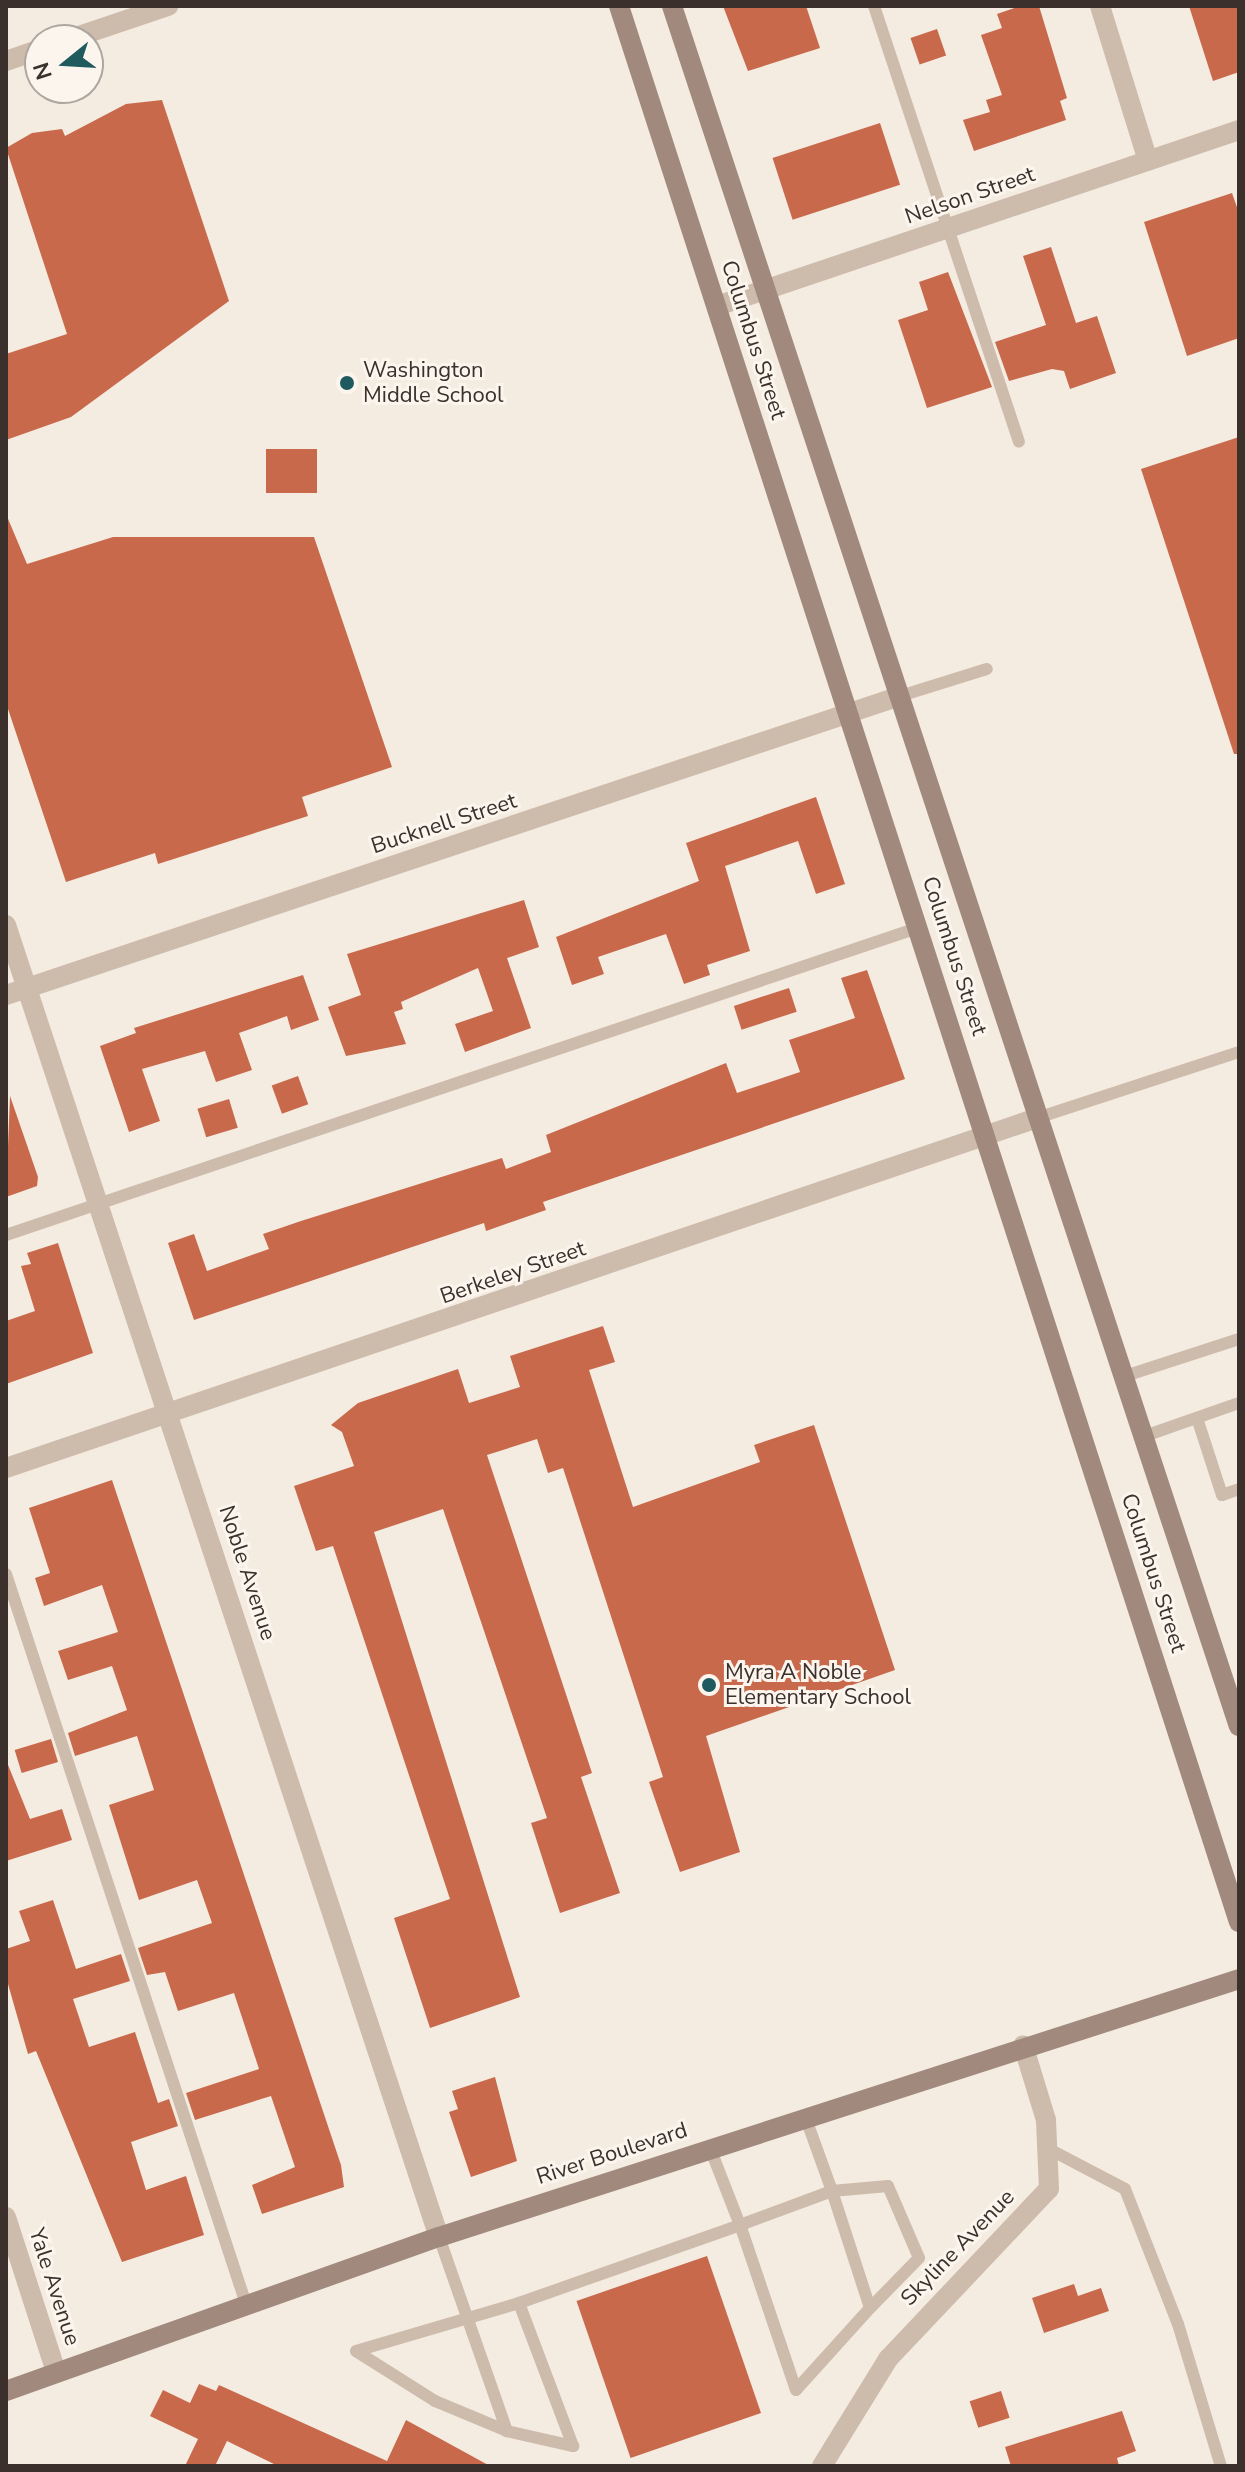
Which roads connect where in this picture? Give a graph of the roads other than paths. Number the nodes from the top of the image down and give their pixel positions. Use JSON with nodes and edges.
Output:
{"nodes":[{"id":1,"x":168,"y":6,"type":"edge"},
{"id":2,"x":619,"y":6,"type":"edge"},
{"id":3,"x":672,"y":6,"type":"edge"},
{"id":4,"x":874,"y":6,"type":"edge"},
{"id":5,"x":1100,"y":6,"type":"edge"},
{"id":6,"x":104,"y":28,"type":"edge"},
{"id":7,"x":1239,"y":130,"type":"edge"},
{"id":8,"x":1148,"y":161,"type":"junction"},
{"id":9,"x":944,"y":230,"type":"junction"},
{"id":10,"x":762,"y":291,"type":"junction"},
{"id":11,"x":717,"y":306,"type":"junction"},
{"id":12,"x":1019,"y":441,"type":"dead end"},
{"id":13,"x":987,"y":669,"type":"dead end"},
{"id":14,"x":897,"y":697,"type":"junction"},
{"id":15,"x":850,"y":714,"type":"junction"},
{"id":16,"x":6,"y":925,"type":"edge"},
{"id":17,"x":920,"y":927,"type":"junction"},
{"id":18,"x":27,"y":988,"type":"junction"},
{"id":19,"x":6,"y":995,"type":"edge"},
{"id":20,"x":1239,"y":1052,"type":"edge"},
{"id":21,"x":1034,"y":1119,"type":"junction"},
{"id":22,"x":987,"y":1136,"type":"junction"},
{"id":23,"x":99,"y":1203,"type":"junction"},
{"id":24,"x":6,"y":1235,"type":"edge"},
{"id":25,"x":1239,"y":1339,"type":"edge"},
{"id":26,"x":1122,"y":1377,"type":"junction"},
{"id":27,"x":1239,"y":1403,"type":"edge"},
{"id":28,"x":171,"y":1415,"type":"junction"},
{"id":29,"x":1197,"y":1418,"type":"junction"},
{"id":30,"x":1142,"y":1437,"type":"junction"},
{"id":31,"x":6,"y":1468,"type":"edge"},
{"id":32,"x":1239,"y":1489,"type":"edge"},
{"id":33,"x":6,"y":1574,"type":"edge"},
{"id":34,"x":1231,"y":1674,"type":"edge"},
{"id":35,"x":1239,"y":1726,"type":"edge"},
{"id":36,"x":1239,"y":1922,"type":"edge"},
{"id":37,"x":1239,"y":1979,"type":"edge"},
{"id":38,"x":1023,"y":2045,"type":"junction"},
{"id":39,"x":805,"y":2116,"type":"junction"},
{"id":40,"x":710,"y":2148,"type":"junction"},
{"id":41,"x":1047,"y":2148,"type":"junction"},
{"id":42,"x":832,"y":2191,"type":"junction"},
{"id":43,"x":6,"y":2217,"type":"edge"},
{"id":44,"x":740,"y":2225,"type":"junction"},
{"id":45,"x":439,"y":2237,"type":"junction"},
{"id":46,"x":519,"y":2303,"type":"junction"},
{"id":47,"x":246,"y":2304,"type":"junction"},
{"id":48,"x":870,"y":2308,"type":"junction"},
{"id":49,"x":462,"y":2315,"type":"junction"},
{"id":50,"x":56,"y":2372,"type":"junction"},
{"id":51,"x":6,"y":2391,"type":"edge"},
{"id":52,"x":507,"y":2431,"type":"junction"},
{"id":53,"x":822,"y":2466,"type":"edge"},
{"id":54,"x":1221,"y":2466,"type":"edge"}],
"edges":[{"from":1,"to":6,"type":"street"},
{"from":2,"to":11,"type":"main road","name":"Columbus Street"},
{"from":3,"to":10,"type":"main road","name":"Columbus Street"},
{"from":4,"to":9,"type":"lane"},
{"from":5,"to":8,"type":"street"},
{"from":7,"to":8,"type":"street","name":"Nelson Street"},
{"from":8,"to":9,"type":"street","name":"Nelson Street"},
{"from":9,"to":10,"type":"street","name":"Nelson Street"},
{"from":9,"to":12,"type":"lane"},
{"from":10,"to":11,"type":"street","name":"Nelson Street"},
{"from":10,"to":14,"type":"main road","name":"Columbus Street"},
{"from":11,"to":15,"type":"main road","name":"Columbus Street"},
{"from":13,"to":14,"type":"lane"},
{"from":14,"to":15,"type":"street","name":"Bucknell Street"},
{"from":14,"to":21,"type":"main road","name":"Columbus Street"},
{"from":15,"to":17,"type":"main road","name":"Columbus Street"},
{"from":15,"to":18,"type":"street","name":"Bucknell Street"},
{"from":16,"to":18,"type":"street","name":"Noble Avenue"},
{"from":17,"to":22,"type":"main road","name":"Columbus Street"},
{"from":17,"to":23,"type":"lane"},
{"from":18,"to":19,"type":"street","name":"Bucknell Street"},
{"from":18,"to":23,"type":"street","name":"Noble Avenue"},
{"from":20,"to":21,"type":"lane"},
{"from":21,"to":22,"type":"street","name":"Berkeley Street"},
{"from":21,"to":26,"type":"main road","name":"Columbus Street"},
{"from":22,"to":28,"type":"street","name":"Berkeley Street"},
{"from":22,"to":36,"type":"main road","name":"Columbus Street"},
{"from":23,"to":24,"type":"lane"},
{"from":23,"to":28,"type":"street","name":"Noble Avenue"},
{"from":25,"to":26,"type":"lane"},
{"from":26,"to":30,"type":"main road","name":"Columbus Street"},
{"from":27,"to":29,"type":"lane"},
{"from":28,"to":31,"type":"street","name":"Berkeley Street"},
{"from":28,"to":45,"type":"street","name":"Noble Avenue"},
{"from":29,"to":30,"type":"lane"},
{"from":29,"to":32,"type":"lane"},
{"from":30,"to":34,"type":"main road","name":"Columbus Street"},
{"from":33,"to":47,"type":"lane"},
{"from":34,"to":35,"type":"main road","name":"Columbus Street"},
{"from":37,"to":38,"type":"main road","name":"River Boulevard"},
{"from":38,"to":39,"type":"main road","name":"River Boulevard"},
{"from":38,"to":41,"type":"street","name":"Skyline Avenue"},
{"from":39,"to":40,"type":"main road","name":"River Boulevard"},
{"from":39,"to":42,"type":"lane"},
{"from":40,"to":44,"type":"lane"},
{"from":40,"to":45,"type":"main road","name":"River Boulevard"},
{"from":41,"to":53,"type":"street","name":"Skyline Avenue"},
{"from":41,"to":54,"type":"lane"},
{"from":42,"to":44,"type":"lane"},
{"from":42,"to":48,"type":"lane"},
{"from":42,"to":48,"type":"lane"},
{"from":43,"to":50,"type":"street","name":"Yale Avenue"},
{"from":44,"to":46,"type":"lane"},
{"from":44,"to":48,"type":"lane"},
{"from":45,"to":47,"type":"main road","name":"River Boulevard"},
{"from":45,"to":49,"type":"lane"},
{"from":46,"to":49,"type":"lane"},
{"from":46,"to":52,"type":"lane"},
{"from":47,"to":50,"type":"main road","name":"River Boulevard"},
{"from":49,"to":52,"type":"lane"},
{"from":49,"to":52,"type":"lane"},
{"from":50,"to":51,"type":"main road","name":"River Boulevard"}]}
